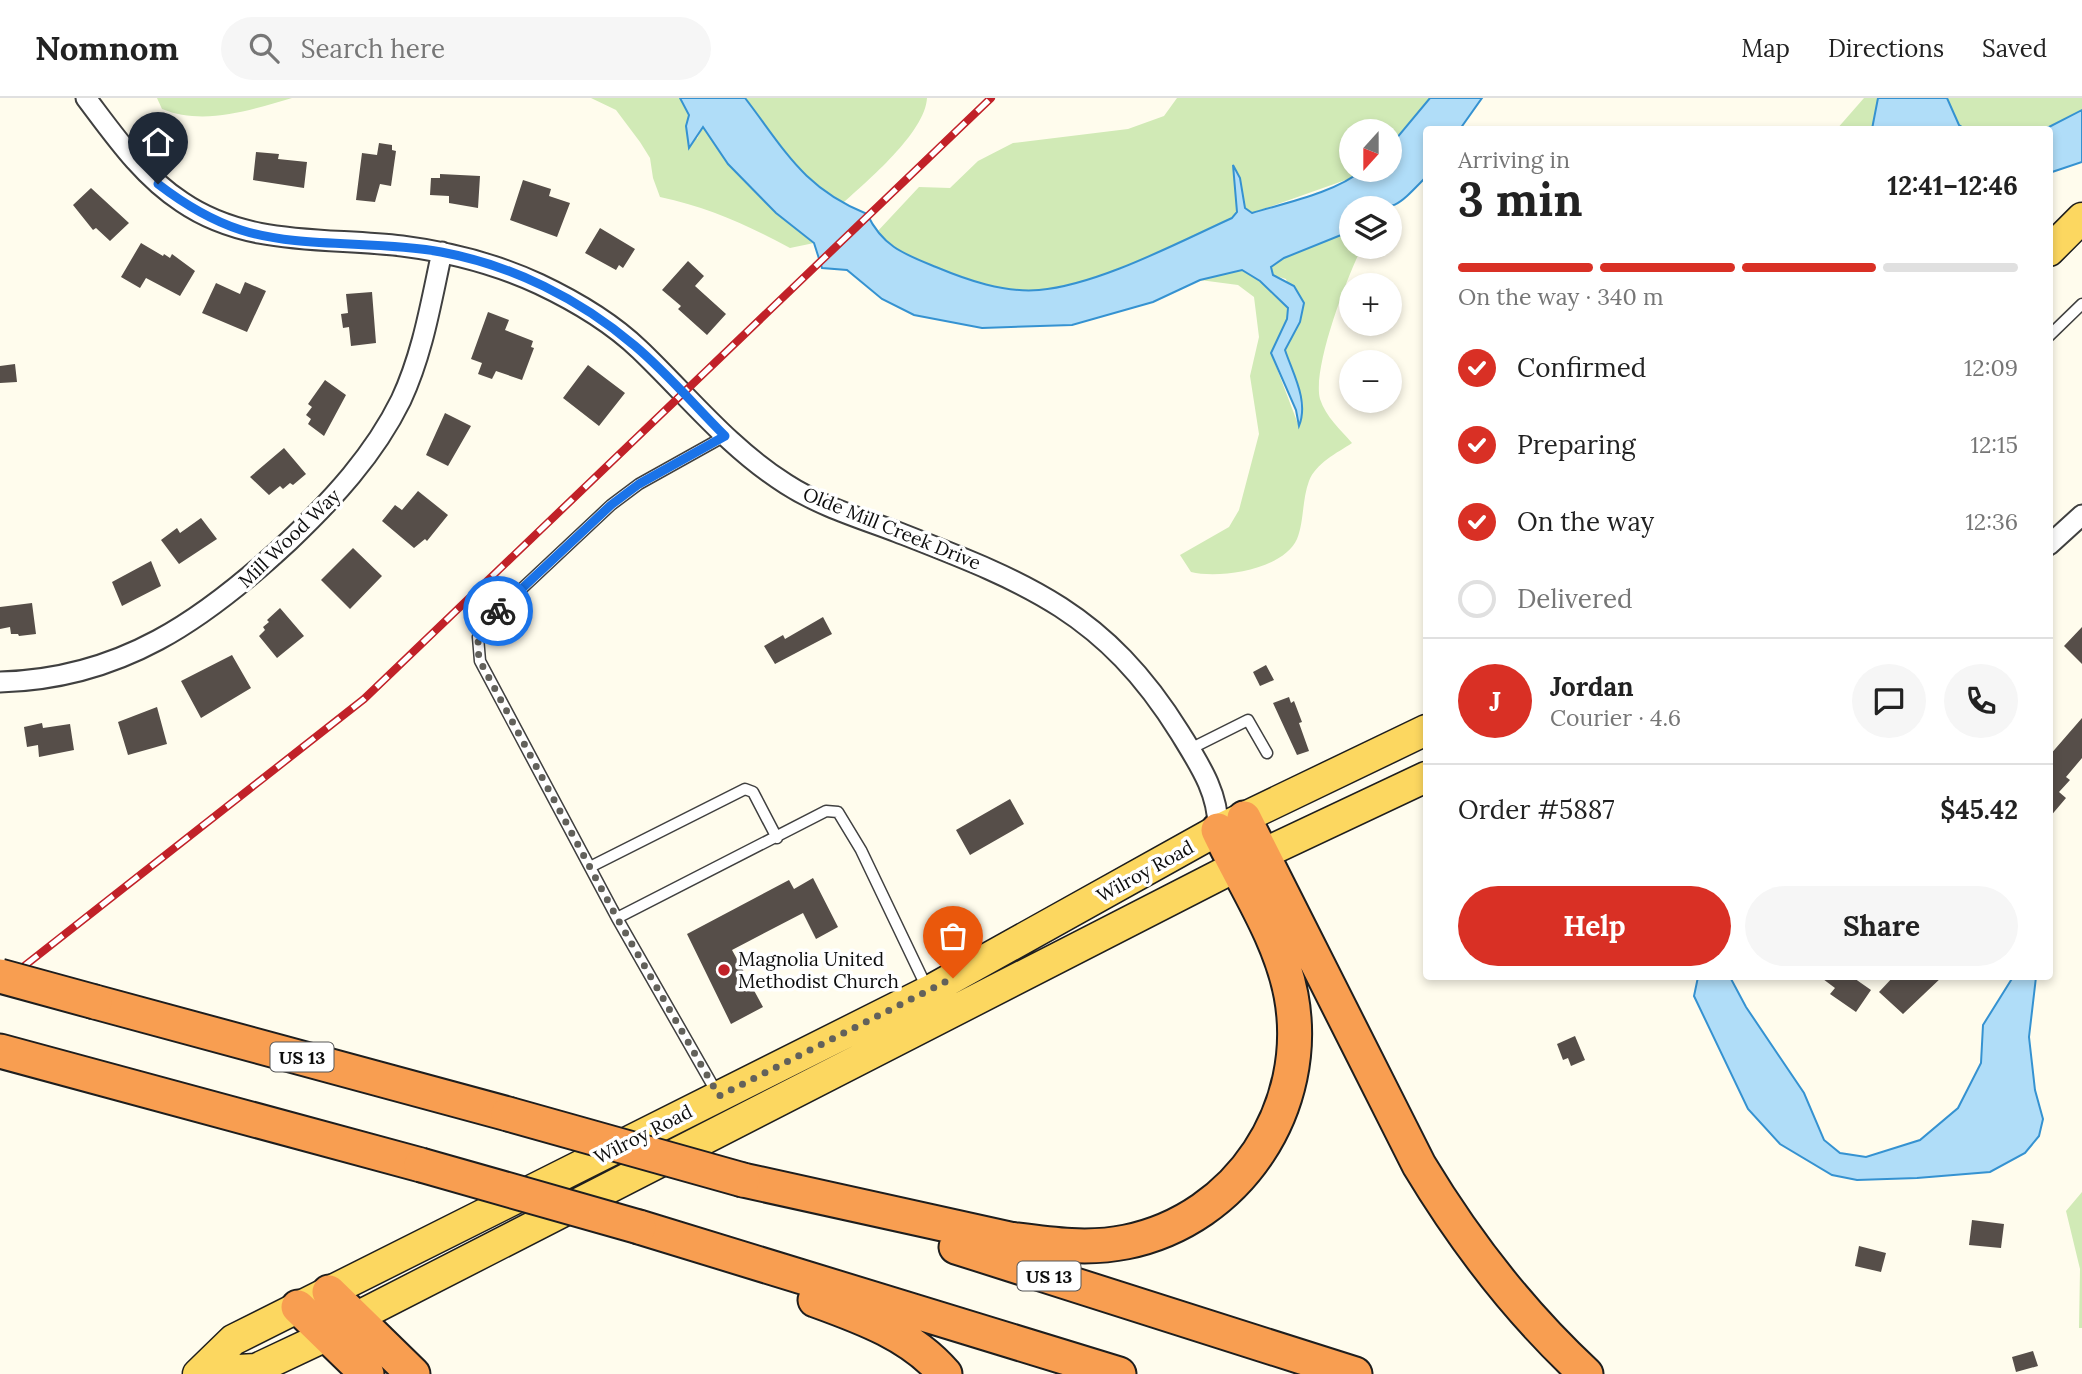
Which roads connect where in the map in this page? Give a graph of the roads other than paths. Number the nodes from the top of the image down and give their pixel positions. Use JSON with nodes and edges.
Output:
{"nodes":[{"id":1,"x":86,"y":98,"type":"edge"},
{"id":2,"x":2082,"y":218,"type":"edge"},
{"id":3,"x":2053,"y":247,"type":"edge"},
{"id":4,"x":442,"y":252,"type":"junction"},
{"id":5,"x":2082,"y":304,"type":"edge"},
{"id":6,"x":2053,"y":332,"type":"edge"},
{"id":7,"x":725,"y":436,"type":"junction"},
{"id":8,"x":2082,"y":515,"type":"edge"},
{"id":9,"x":2053,"y":541,"type":"edge"},
{"id":10,"x":0,"y":682,"type":"edge"},
{"id":11,"x":1423,"y":731,"type":"edge"},
{"id":12,"x":1190,"y":749,"type":"junction"},
{"id":13,"x":1267,"y":753,"type":"dead end"},
{"id":14,"x":1423,"y":778,"type":"edge"},
{"id":15,"x":1227,"y":818,"type":"junction"},
{"id":16,"x":777,"y":838,"type":"junction"},
{"id":17,"x":1248,"y":861,"type":"junction"},
{"id":18,"x":590,"y":867,"type":"junction"},
{"id":19,"x":617,"y":918,"type":"junction"},
{"id":20,"x":0,"y":976,"type":"edge"},
{"id":21,"x":929,"y":991,"type":"junction"},
{"id":22,"x":12,"y":1054,"type":"edge"},
{"id":23,"x":719,"y":1096,"type":"junction"},
{"id":24,"x":743,"y":1180,"type":"junction"},
{"id":25,"x":639,"y":1227,"type":"junction"},
{"id":26,"x":329,"y":1292,"type":"junction"},
{"id":27,"x":298,"y":1307,"type":"junction"},
{"id":28,"x":355,"y":1318,"type":"junction"},
{"id":29,"x":326,"y":1336,"type":"junction"},
{"id":30,"x":200,"y":1373,"type":"edge"},
{"id":31,"x":367,"y":1374,"type":"edge"},
{"id":32,"x":413,"y":1374,"type":"edge"},
{"id":33,"x":945,"y":1374,"type":"edge"},
{"id":34,"x":1119,"y":1374,"type":"edge"},
{"id":35,"x":1355,"y":1374,"type":"edge"},
{"id":36,"x":1586,"y":1374,"type":"edge"}],
"edges":[{"from":1,"to":4,"type":"street","name":"Olde Mill Creek Drive"},
{"from":2,"to":3,"type":"main road"},
{"from":4,"to":7,"type":"street","name":"Olde Mill Creek Drive"},
{"from":4,"to":10,"type":"street","name":"Mill Wood Way"},
{"from":5,"to":6,"type":"lane"},
{"from":7,"to":12,"type":"street","name":"Olde Mill Creek Drive"},
{"from":7,"to":18,"type":"lane"},
{"from":8,"to":9,"type":"street"},
{"from":11,"to":15,"type":"main road","name":"Wilroy Road"},
{"from":12,"to":13,"type":"lane"},
{"from":12,"to":15,"type":"street","name":"Olde Mill Creek Drive"},
{"from":14,"to":17,"type":"main road","name":"Wilroy Road"},
{"from":15,"to":17,"type":"highway"},
{"from":15,"to":21,"type":"main road","name":"Wilroy Road"},
{"from":16,"to":18,"type":"lane"},
{"from":16,"to":19,"type":"lane"},
{"from":16,"to":21,"type":"lane"},
{"from":17,"to":24,"type":"highway"},
{"from":17,"to":28,"type":"main road","name":"Wilroy Road"},
{"from":17,"to":36,"type":"highway"},
{"from":18,"to":19,"type":"lane"},
{"from":19,"to":23,"type":"lane"},
{"from":20,"to":24,"type":"highway","number":"US 13","bridge":true},
{"from":21,"to":23,"type":"main road","name":"Wilroy Road"},
{"from":22,"to":25,"type":"highway","bridge":true},
{"from":23,"to":26,"type":"main road","name":"Wilroy Road"},
{"from":24,"to":35,"type":"highway","number":"US 13"},
{"from":25,"to":33,"type":"highway"},
{"from":25,"to":34,"type":"highway"},
{"from":26,"to":27,"type":"main road","name":"Wilroy Road"},
{"from":26,"to":28,"type":"highway"},
{"from":27,"to":29,"type":"highway"},
{"from":27,"to":30,"type":"main road","name":"Wilroy Road"},
{"from":28,"to":29,"type":"main road","name":"Wilroy Road"},
{"from":28,"to":32,"type":"highway"},
{"from":29,"to":30,"type":"main road","name":"Wilroy Road"},
{"from":29,"to":31,"type":"highway"}]}
